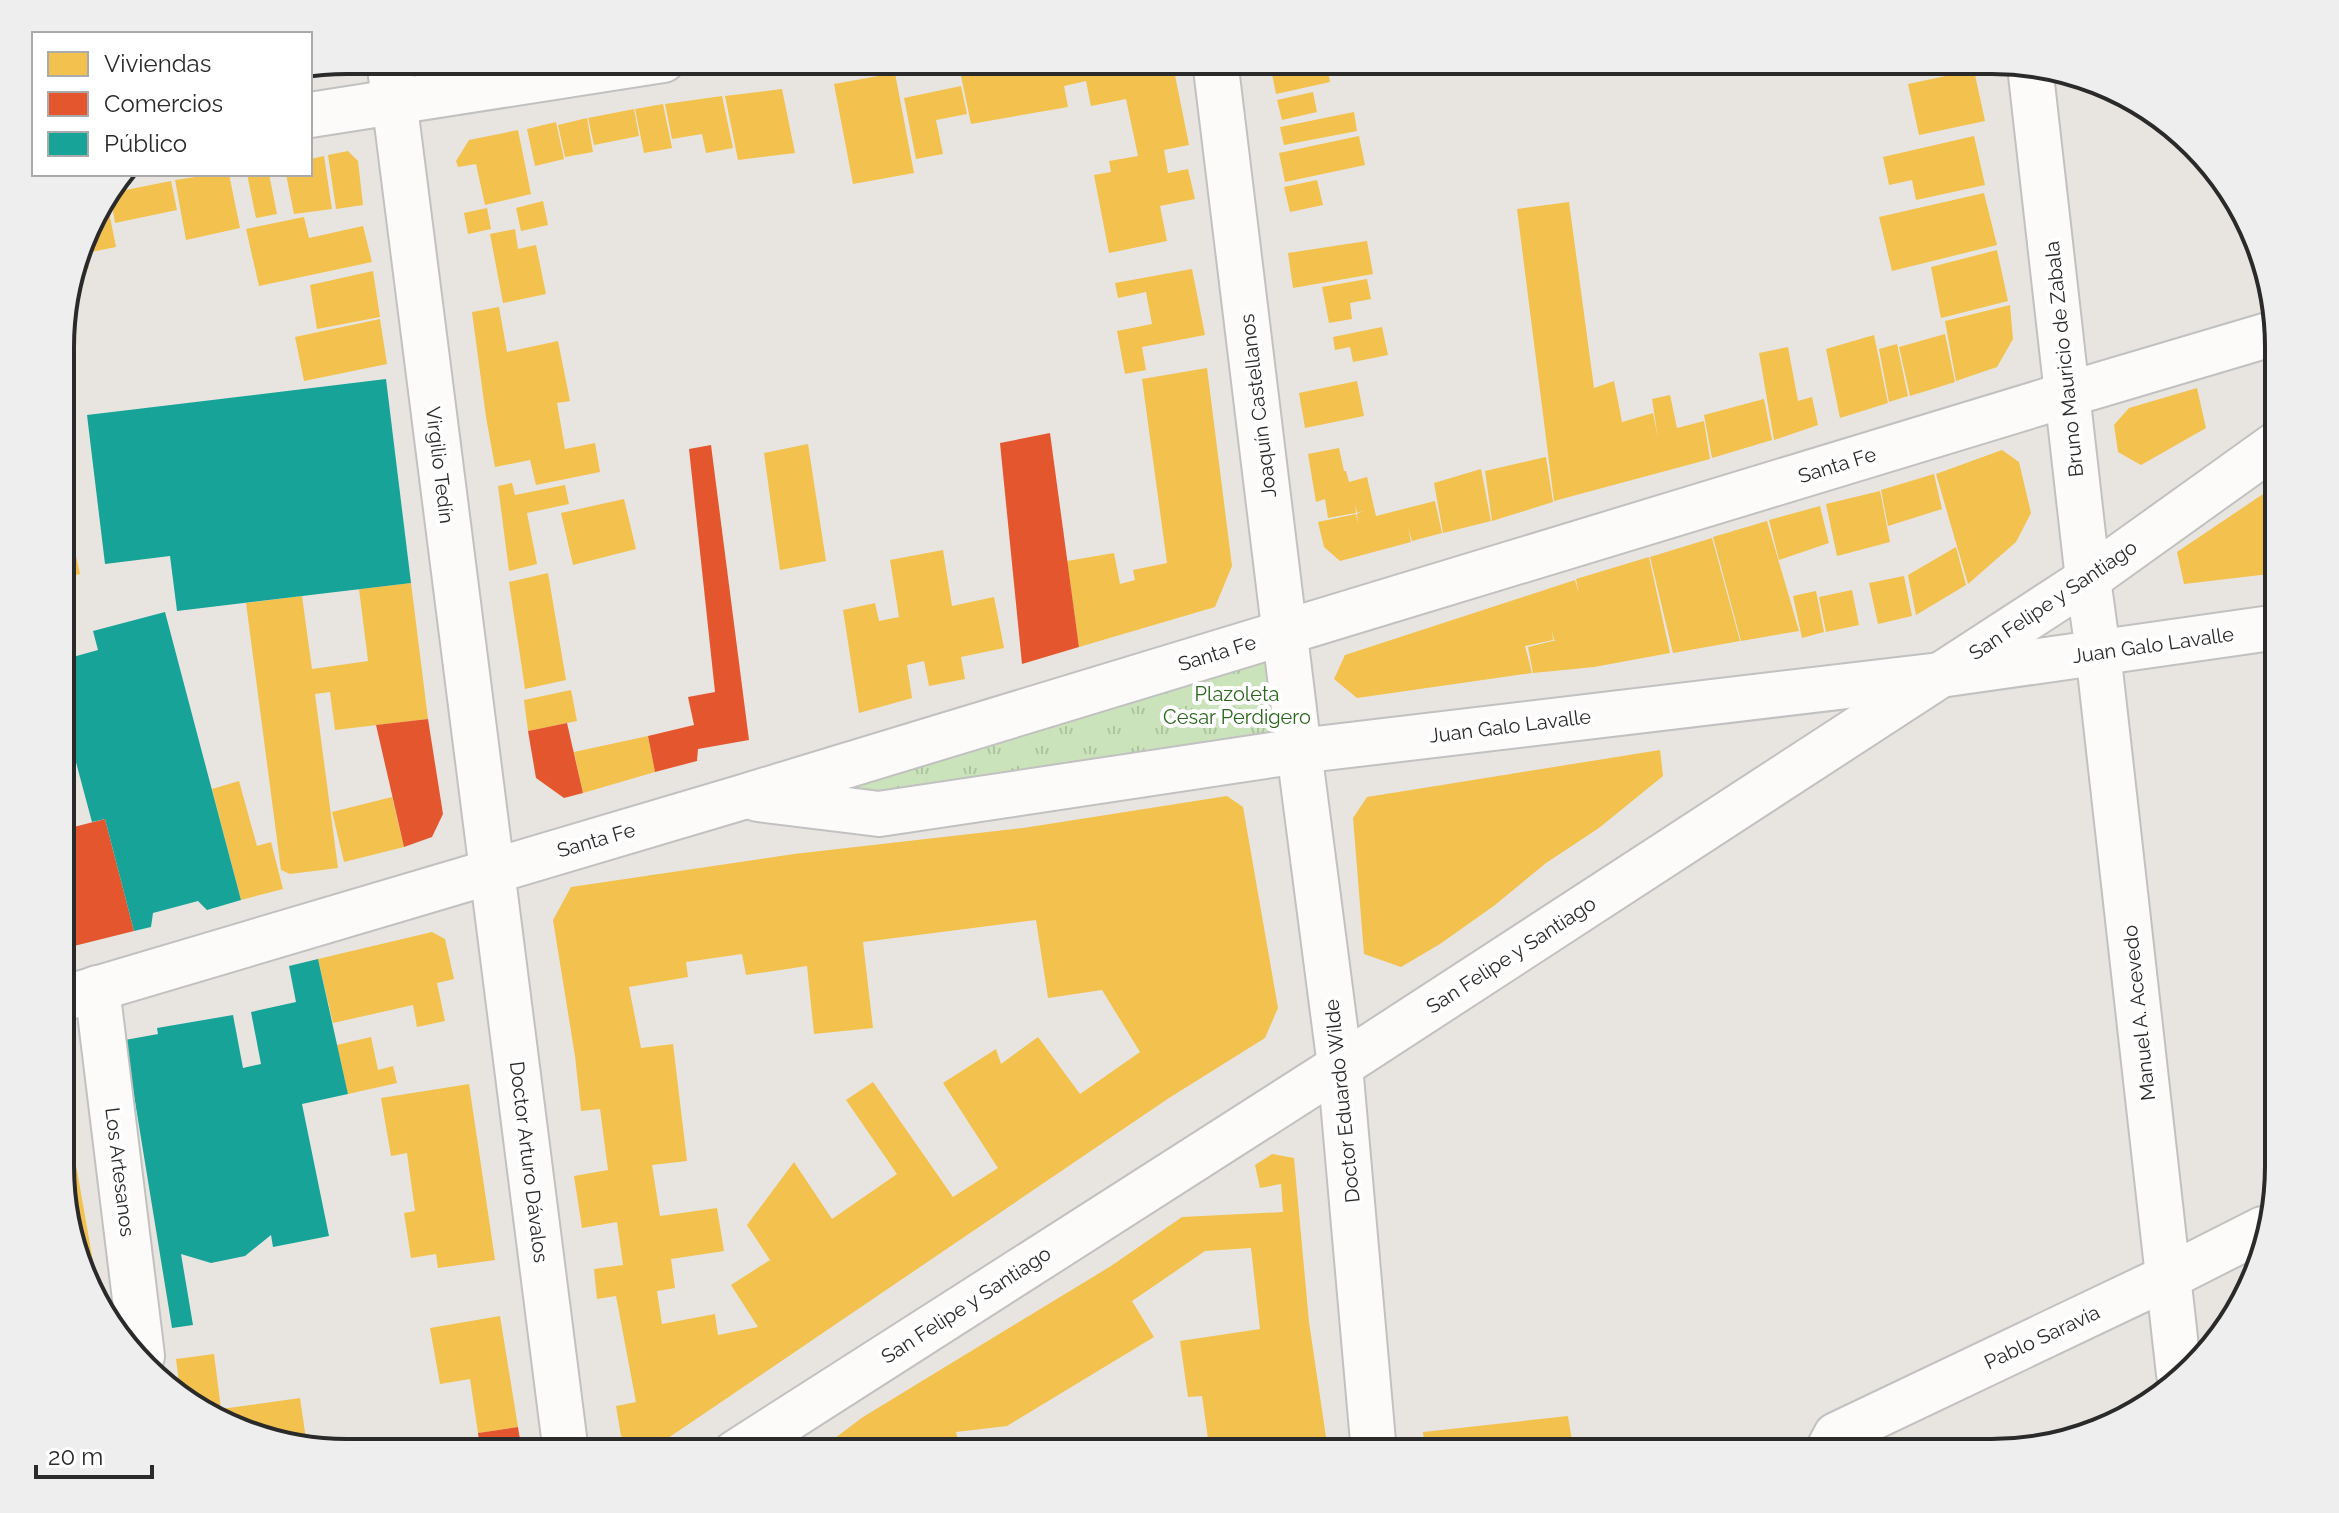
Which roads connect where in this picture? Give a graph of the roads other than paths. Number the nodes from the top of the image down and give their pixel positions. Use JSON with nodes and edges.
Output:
{"nodes":[{"id":1,"x":482,"y":74,"type":"edge"},
{"id":2,"x":1217,"y":74,"type":"edge"},
{"id":3,"x":2031,"y":77,"type":"edge"},
{"id":4,"x":392,"y":81,"type":"edge"},
{"id":5,"x":312,"y":114,"type":"edge"},
{"id":6,"x":2264,"y":336,"type":"edge"},
{"id":7,"x":2069,"y":394,"type":"junction"},
{"id":8,"x":2264,"y":453,"type":"edge"},
{"id":9,"x":2088,"y":579,"type":"junction"},
{"id":10,"x":2264,"y":629,"type":"edge"},
{"id":11,"x":1285,"y":633,"type":"junction"},
{"id":12,"x":2098,"y":652,"type":"junction"},
{"id":13,"x":1940,"y":675,"type":"junction"},
{"id":14,"x":1299,"y":751,"type":"junction"},
{"id":15,"x":743,"y":797,"type":"junction"},
{"id":16,"x":492,"y":870,"type":"junction"},
{"id":17,"x":80,"y":993,"type":"edge"},
{"id":18,"x":1340,"y":1066,"type":"junction"},
{"id":19,"x":2257,"y":1232,"type":"edge"},
{"id":20,"x":2168,"y":1277,"type":"junction"},
{"id":21,"x":140,"y":1343,"type":"edge"},
{"id":22,"x":2178,"y":1365,"type":"edge"},
{"id":23,"x":1373,"y":1438,"type":"edge"},
{"id":24,"x":1834,"y":1438,"type":"edge"},
{"id":25,"x":564,"y":1439,"type":"edge"},
{"id":26,"x":757,"y":1439,"type":"edge"}],
"edges":[{"from":1,"to":4,"type":"street"},
{"from":2,"to":11,"type":"street","name":"Joaquín Castellanos"},
{"from":3,"to":7,"type":"street","name":"Bruno Mauricio de Zabala"},
{"from":4,"to":5,"type":"street"},
{"from":4,"to":16,"type":"street","name":"Virgilio Tedín"},
{"from":6,"to":7,"type":"street","name":"Santa Fe"},
{"from":7,"to":9,"type":"street","name":"Bruno Mauricio de Zabala"},
{"from":7,"to":11,"type":"street","name":"Santa Fe"},
{"from":8,"to":9,"type":"street","name":"San Felipe y Santiago"},
{"from":9,"to":12,"type":"street","name":"Bruno Mauricio de Zabala"},
{"from":9,"to":13,"type":"street","name":"San Felipe y Santiago"},
{"from":10,"to":12,"type":"street","name":"Juan Galo Lavalle"},
{"from":11,"to":14,"type":"street","name":"Joaquín Castellanos"},
{"from":11,"to":15,"type":"street","name":"Santa Fe"},
{"from":12,"to":13,"type":"street","name":"Juan Galo Lavalle"},
{"from":12,"to":20,"type":"street","name":"Manuel A. Acevedo"},
{"from":13,"to":14,"type":"street","name":"Juan Galo Lavalle"},
{"from":13,"to":18,"type":"street","name":"San Felipe y Santiago"},
{"from":14,"to":15,"type":"street","name":"Juan Galo Lavalle"},
{"from":14,"to":18,"type":"street","name":"Doctor Eduardo Wilde"},
{"from":15,"to":16,"type":"street","name":"Santa Fe"},
{"from":16,"to":17,"type":"street","name":"Santa Fe"},
{"from":16,"to":25,"type":"street","name":"Doctor Arturo Dávalos"},
{"from":17,"to":21,"type":"street","name":"Los Artesanos"},
{"from":18,"to":23,"type":"street","name":"Doctor Eduardo Wilde"},
{"from":18,"to":26,"type":"street","name":"San Felipe y Santiago"},
{"from":19,"to":20,"type":"street","name":"Pablo Saravia"},
{"from":20,"to":22,"type":"street","name":"Manuel A. Acevedo"},
{"from":20,"to":24,"type":"street","name":"Pablo Saravia"}]}
